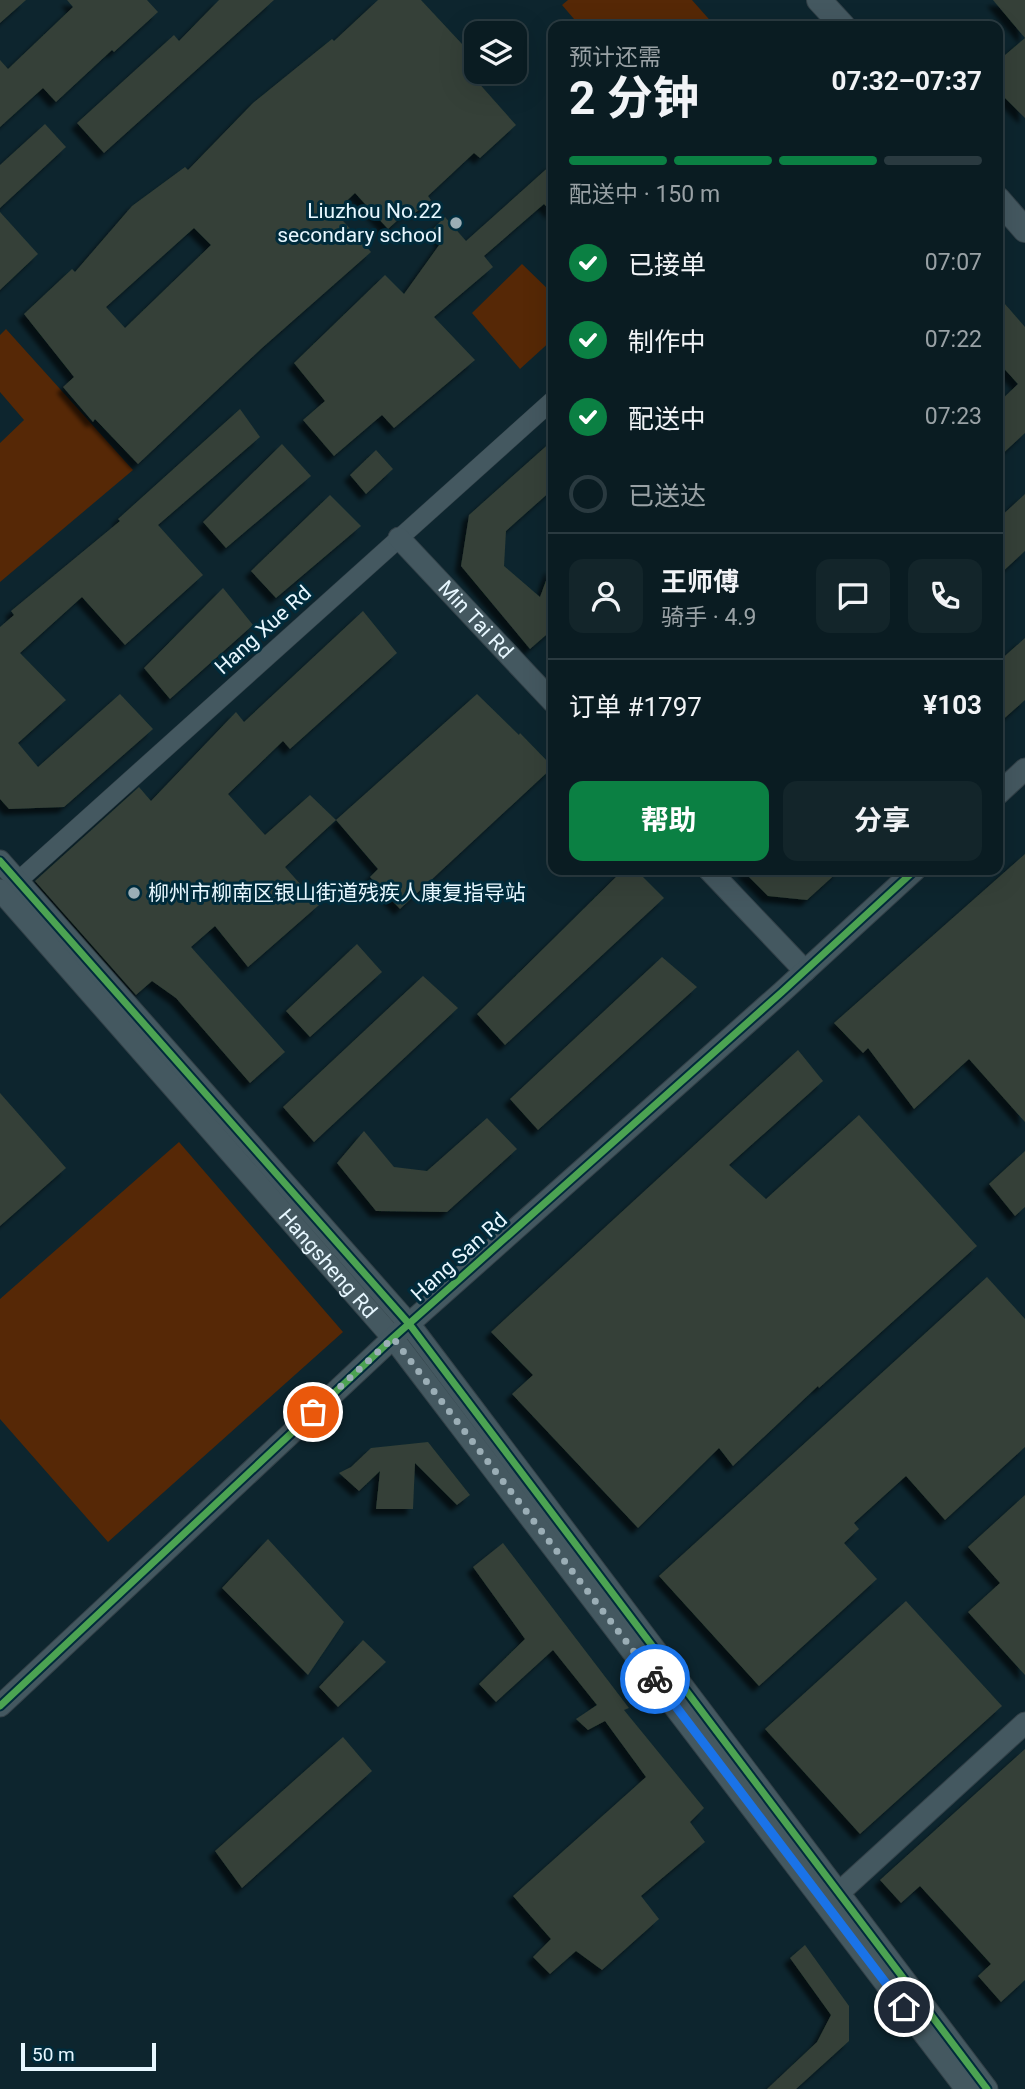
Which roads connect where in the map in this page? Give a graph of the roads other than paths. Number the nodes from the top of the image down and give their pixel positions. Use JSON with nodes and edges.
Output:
{"nodes":[{"id":1,"x":819,"y":0,"type":"edge"},
{"id":2,"x":838,"y":21,"type":"edge"},
{"id":3,"x":1003,"y":205,"type":"edge"},
{"id":4,"x":1025,"y":230,"type":"edge"},
{"id":5,"x":548,"y":404,"type":"edge"},
{"id":6,"x":399,"y":538,"type":"junction"},
{"id":7,"x":548,"y":697,"type":"edge"},
{"id":8,"x":1025,"y":769,"type":"edge"},
{"id":9,"x":1003,"y":789,"type":"edge"},
{"id":10,"x":0,"y":861,"type":"edge"},
{"id":11,"x":714,"y":875,"type":"edge"},
{"id":12,"x":910,"y":875,"type":"edge"},
{"id":13,"x":7,"y":888,"type":"edge"},
{"id":14,"x":805,"y":971,"type":"junction"},
{"id":15,"x":401,"y":1331,"type":"junction"},
{"id":16,"x":0,"y":1706,"type":"edge"},
{"id":17,"x":1025,"y":1723,"type":"edge"},
{"id":18,"x":832,"y":1899,"type":"junction"},
{"id":19,"x":966,"y":2089,"type":"edge"},
{"id":20,"x":987,"y":2089,"type":"edge"}],
"edges":[{"from":1,"to":2,"type":"main road"},
{"from":3,"to":4,"type":"main road"},
{"from":5,"to":6,"type":"street","name":"Hang Xue Rd"},
{"from":6,"to":7,"type":"street","name":"Min Tai Rd"},
{"from":6,"to":13,"type":"street","name":"Hang Xue Rd"},
{"from":8,"to":9,"type":"street"},
{"from":10,"to":13,"type":"street"},
{"from":11,"to":14,"type":"street"},
{"from":12,"to":14,"type":"street","name":"Hang San Rd"},
{"from":13,"to":15,"type":"street"},
{"from":14,"to":15,"type":"street","name":"Hang San Rd"},
{"from":15,"to":16,"type":"street","name":"Hang San Rd"},
{"from":15,"to":18,"type":"street"},
{"from":17,"to":18,"type":"street"},
{"from":18,"to":19,"type":"street"},
{"from":18,"to":20,"type":"street"}]}
